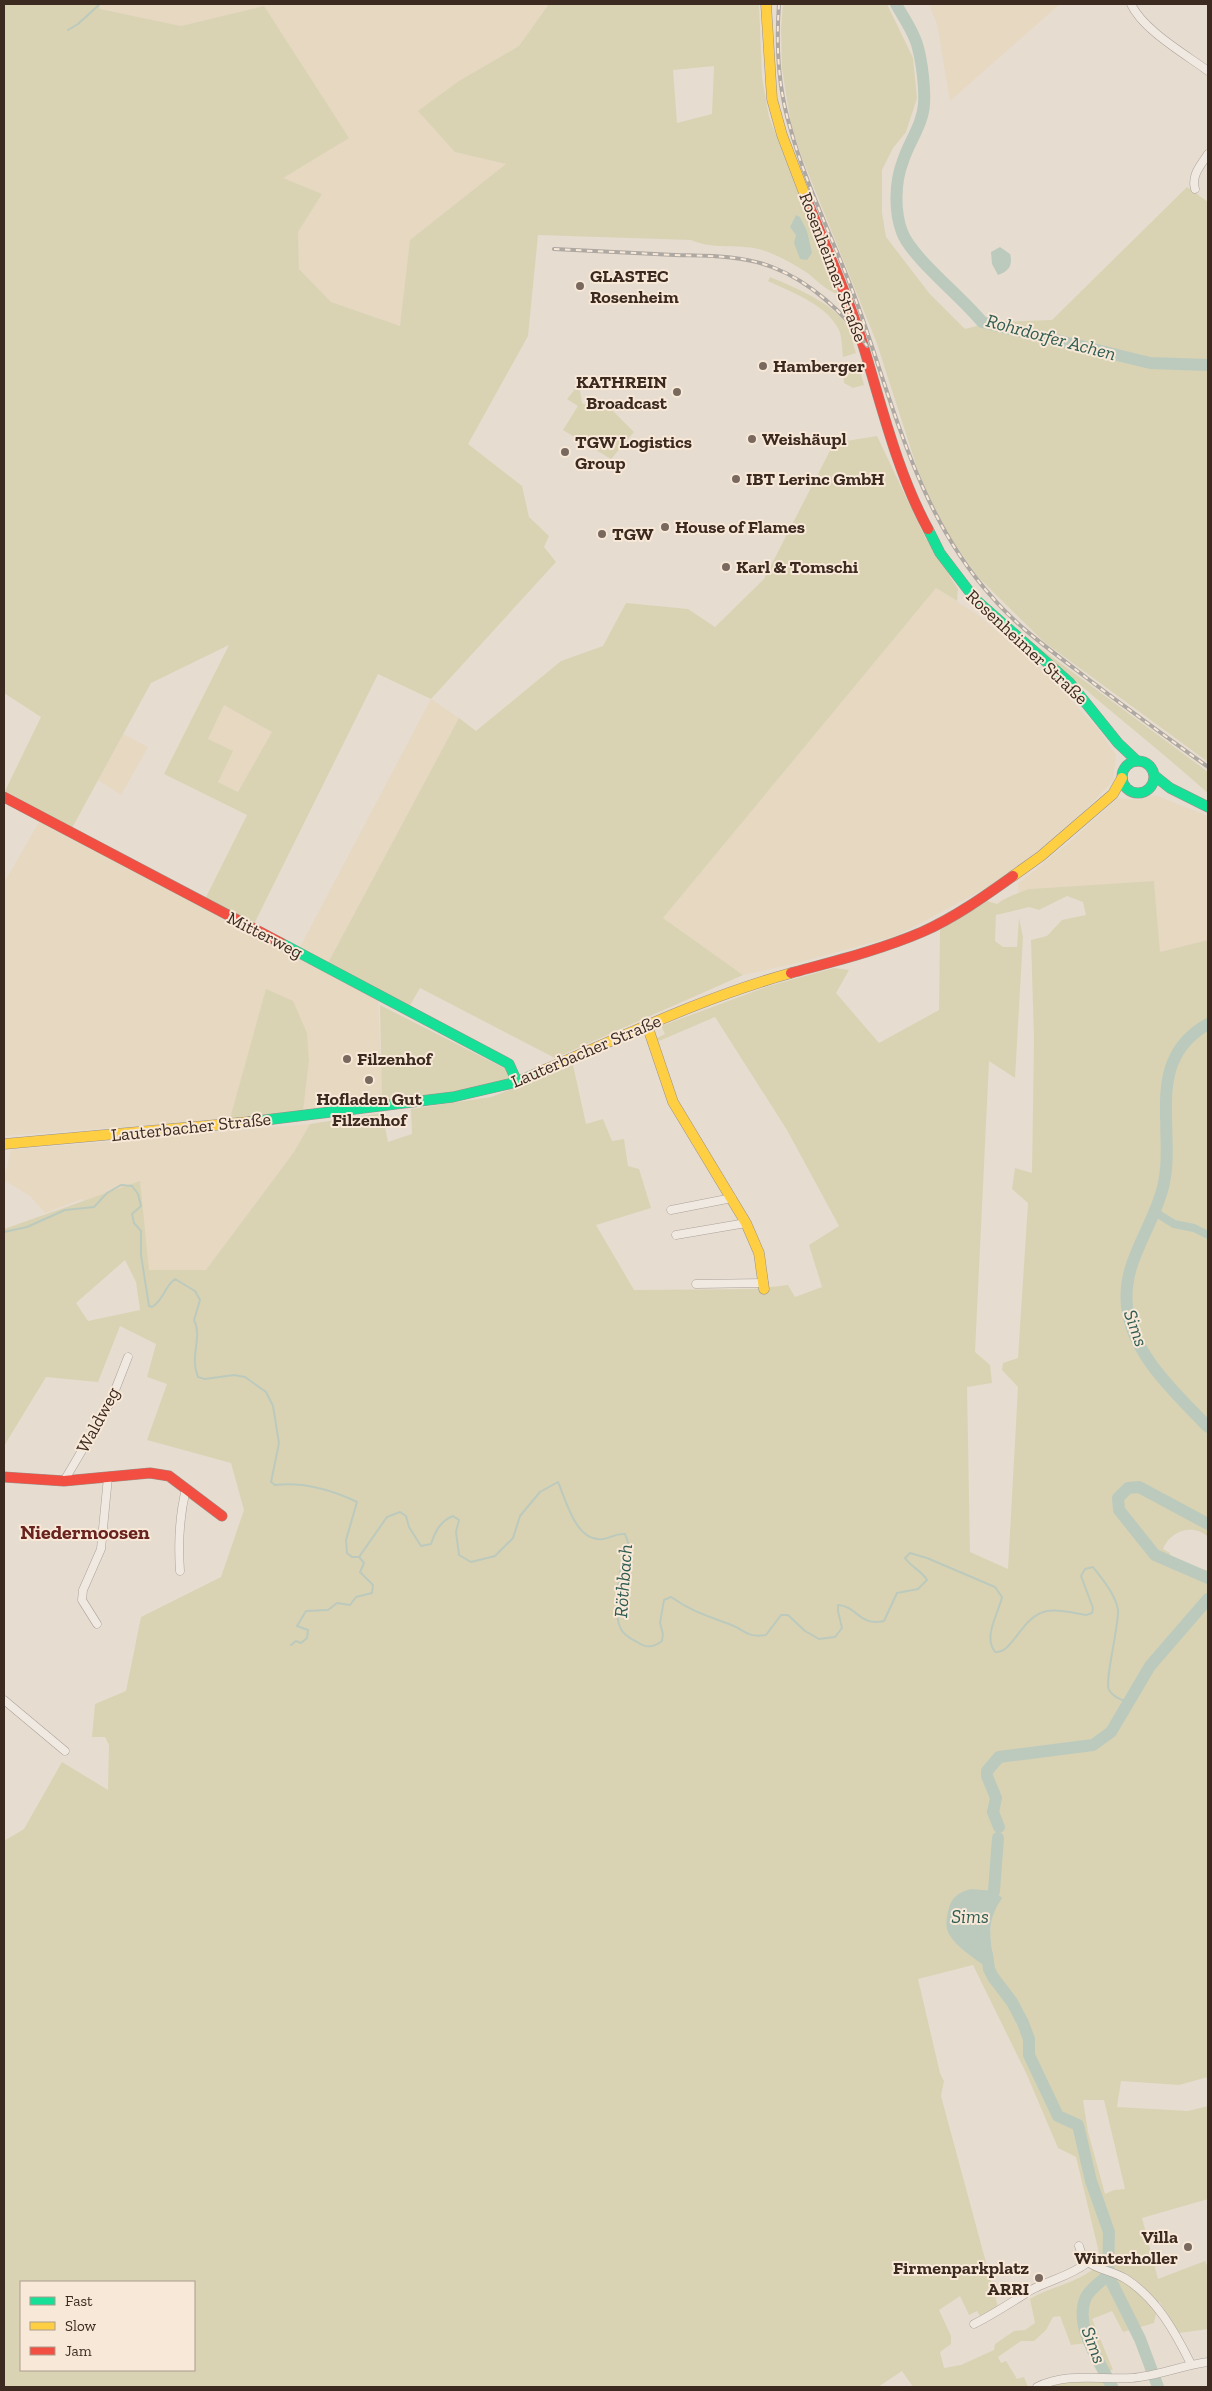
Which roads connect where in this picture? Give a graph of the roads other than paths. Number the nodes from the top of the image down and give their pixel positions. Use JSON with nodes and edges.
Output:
{"nodes":[{"id":1,"x":766,"y":4,"type":"edge"},
{"id":2,"x":1131,"y":4,"type":"edge"},
{"id":3,"x":1208,"y":71,"type":"edge"},
{"id":4,"x":1208,"y":154,"type":"edge"},
{"id":5,"x":1195,"y":189,"type":"dead end"},
{"id":6,"x":1121,"y":748,"type":"junction"},
{"id":7,"x":1137,"y":761,"type":"junction"},
{"id":8,"x":1125,"y":767,"type":"junction"},
{"id":9,"x":1154,"y":776,"type":"junction"},
{"id":10,"x":1122,"y":778,"type":"junction"},
{"id":11,"x":1150,"y":788,"type":"junction"},
{"id":12,"x":1170,"y":788,"type":"junction"},
{"id":13,"x":1131,"y":791,"type":"junction"},
{"id":14,"x":1112,"y":794,"type":"junction"},
{"id":15,"x":4,"y":797,"type":"edge"},
{"id":16,"x":1208,"y":807,"type":"edge"},
{"id":17,"x":647,"y":1025,"type":"junction"},
{"id":18,"x":517,"y":1082,"type":"junction"},
{"id":19,"x":4,"y":1144,"type":"edge"},
{"id":20,"x":732,"y":1198,"type":"junction"},
{"id":21,"x":671,"y":1210,"type":"dead end"},
{"id":22,"x":746,"y":1224,"type":"junction"},
{"id":23,"x":676,"y":1235,"type":"dead end"},
{"id":24,"x":696,"y":1284,"type":"dead end"},
{"id":25,"x":764,"y":1286,"type":"joint"},
{"id":26,"x":128,"y":1357,"type":"dead end"},
{"id":27,"x":4,"y":1477,"type":"edge"},
{"id":28,"x":108,"y":1477,"type":"junction"},
{"id":29,"x":64,"y":1481,"type":"junction"},
{"id":30,"x":186,"y":1488,"type":"junction"},
{"id":31,"x":222,"y":1516,"type":"dead end"},
{"id":32,"x":180,"y":1571,"type":"dead end"},
{"id":33,"x":98,"y":1624,"type":"dead end"},
{"id":34,"x":4,"y":1700,"type":"edge"},
{"id":35,"x":65,"y":1751,"type":"dead end"},
{"id":36,"x":1079,"y":2246,"type":"dead end"},
{"id":37,"x":1087,"y":2263,"type":"junction"},
{"id":38,"x":974,"y":2324,"type":"dead end"},
{"id":39,"x":1208,"y":2362,"type":"edge"},
{"id":40,"x":1191,"y":2364,"type":"junction"},
{"id":41,"x":1037,"y":2387,"type":"edge"}],
"edges":[{"from":1,"to":6,"type":"street","name":"Rosenheimer Straße"},
{"from":2,"to":3,"type":"street"},
{"from":4,"to":5,"type":"street"},
{"from":6,"to":7,"type":"street","name":"Rosenheimer Straße"},
{"from":6,"to":8,"type":"street","name":"Rosenheimer Straße"},
{"from":7,"to":8,"type":"street"},
{"from":7,"to":9,"type":"street"},
{"from":8,"to":10,"type":"street"},
{"from":9,"to":11,"type":"street"},
{"from":9,"to":12,"type":"street"},
{"from":10,"to":13,"type":"street"},
{"from":10,"to":14,"type":"street","name":"Lauterbacher Straße"},
{"from":11,"to":12,"type":"street"},
{"from":11,"to":13,"type":"street"},
{"from":12,"to":16,"type":"street"},
{"from":13,"to":14,"type":"street"},
{"from":14,"to":17,"type":"street","name":"Lauterbacher Straße"},
{"from":15,"to":18,"type":"street","name":"Mitterweg"},
{"from":17,"to":18,"type":"street","name":"Lauterbacher Straße"},
{"from":17,"to":20,"type":"street"},
{"from":18,"to":19,"type":"street","name":"Lauterbacher Straße"},
{"from":20,"to":21,"type":"street"},
{"from":20,"to":22,"type":"street"},
{"from":22,"to":23,"type":"street"},
{"from":22,"to":25,"type":"street"},
{"from":24,"to":25,"type":"street"},
{"from":26,"to":29,"type":"street","name":"Waldweg"},
{"from":27,"to":29,"type":"street","name":"Waldweg"},
{"from":28,"to":29,"type":"street","name":"Waldweg"},
{"from":28,"to":30,"type":"street","name":"Waldweg"},
{"from":28,"to":33,"type":"street"},
{"from":30,"to":31,"type":"street","name":"Waldweg"},
{"from":30,"to":32,"type":"street"},
{"from":34,"to":35,"type":"street"},
{"from":36,"to":37,"type":"street"},
{"from":37,"to":38,"type":"street"},
{"from":37,"to":40,"type":"street"},
{"from":39,"to":40,"type":"street"},
{"from":40,"to":41,"type":"street"}]}
